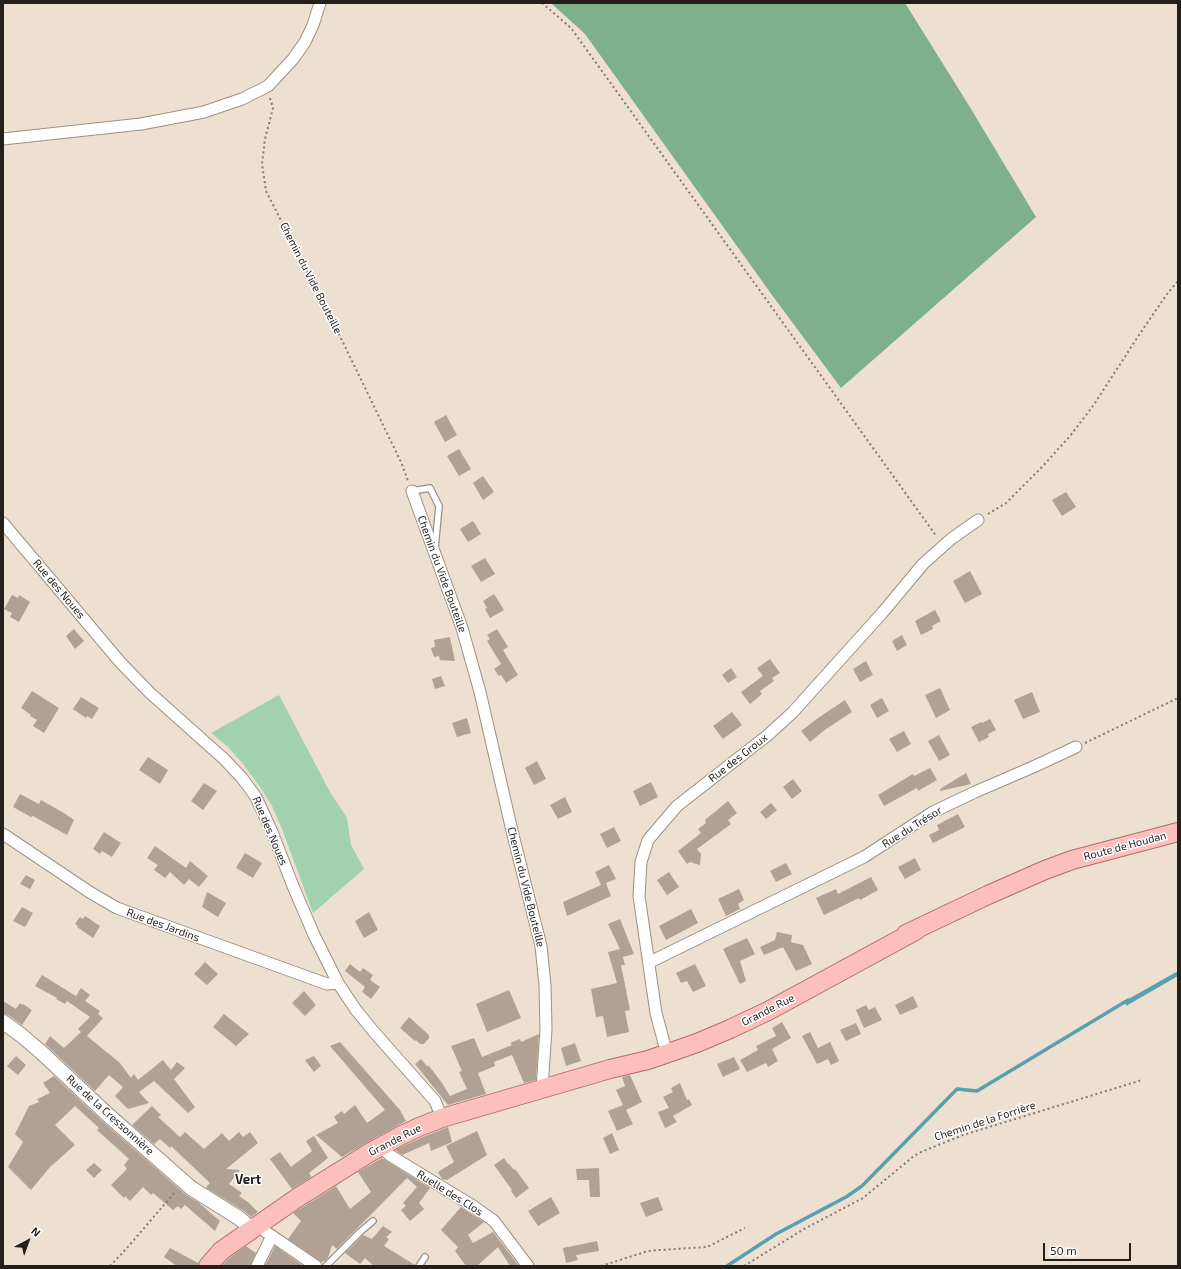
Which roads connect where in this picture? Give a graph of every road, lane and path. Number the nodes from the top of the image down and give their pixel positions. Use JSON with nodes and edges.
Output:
{"nodes":[{"id":1,"x":320,"y":3,"type":"edge"},
{"id":2,"x":542,"y":3,"type":"edge"},
{"id":3,"x":268,"y":86,"type":"junction"},
{"id":4,"x":3,"y":139,"type":"edge"},
{"id":5,"x":1178,"y":281,"type":"edge"},
{"id":6,"x":412,"y":491,"type":"junction"},
{"id":7,"x":978,"y":520,"type":"joint"},
{"id":8,"x":3,"y":523,"type":"edge"},
{"id":9,"x":944,"y":546,"type":"junction"},
{"id":10,"x":435,"y":552,"type":"junction"},
{"id":11,"x":1178,"y":698,"type":"edge"},
{"id":12,"x":1076,"y":747,"type":"joint"},
{"id":13,"x":1178,"y":832,"type":"edge"},
{"id":14,"x":3,"y":834,"type":"edge"},
{"id":15,"x":1072,"y":860,"type":"joint"},
{"id":16,"x":650,"y":962,"type":"junction"},
{"id":17,"x":338,"y":983,"type":"junction"},
{"id":18,"x":3,"y":1022,"type":"edge"},
{"id":19,"x":666,"y":1050,"type":"junction"},
{"id":20,"x":1142,"y":1080,"type":"dead end"},
{"id":21,"x":542,"y":1089,"type":"junction"},
{"id":22,"x":442,"y":1118,"type":"junction"},
{"id":23,"x":381,"y":1146,"type":"junction"},
{"id":24,"x":184,"y":1182,"type":"junction"},
{"id":25,"x":373,"y":1221,"type":"dead end"},
{"id":26,"x":746,"y":1228,"type":"dead end"},
{"id":27,"x":261,"y":1230,"type":"junction"},
{"id":28,"x":426,"y":1257,"type":"dead end"},
{"id":29,"x":110,"y":1266,"type":"edge"},
{"id":30,"x":208,"y":1266,"type":"edge"},
{"id":31,"x":257,"y":1266,"type":"edge"},
{"id":32,"x":316,"y":1266,"type":"edge"},
{"id":33,"x":326,"y":1266,"type":"edge"},
{"id":34,"x":419,"y":1266,"type":"edge"},
{"id":35,"x":528,"y":1266,"type":"edge"},
{"id":36,"x":601,"y":1266,"type":"edge"},
{"id":37,"x":744,"y":1266,"type":"edge"}],
"edges":[{"from":1,"to":3,"type":"street"},
{"from":2,"to":9,"type":"path"},
{"from":3,"to":4,"type":"street"},
{"from":3,"to":6,"type":"path","name":"Chemin du Vide Bouteille"},
{"from":5,"to":7,"type":"path"},
{"from":6,"to":10,"type":"street","name":"Chemin du Vide Bouteille"},
{"from":6,"to":10,"type":"lane"},
{"from":7,"to":9,"type":"street","name":"Rue des Groux"},
{"from":8,"to":17,"type":"street","name":"Rue des Noues"},
{"from":9,"to":16,"type":"street","name":"Rue des Groux"},
{"from":10,"to":21,"type":"street","name":"Chemin du Vide Bouteille"},
{"from":11,"to":12,"type":"path"},
{"from":12,"to":16,"type":"street","name":"Rue du Trésor"},
{"from":13,"to":15,"type":"main road","name":"Route de Houdan"},
{"from":14,"to":17,"type":"street","name":"Rue des Jardins"},
{"from":15,"to":19,"type":"main road","name":"Grande Rue"},
{"from":16,"to":19,"type":"street","name":"Rue des Groux"},
{"from":17,"to":22,"type":"street","name":"Rue des Noues"},
{"from":18,"to":24,"type":"street","name":"Rue de la Cressonnière"},
{"from":19,"to":21,"type":"main road","name":"Grande Rue"},
{"from":20,"to":37,"type":"path","name":"Chemin de la Forrière"},
{"from":21,"to":22,"type":"main road","name":"Grande Rue"},
{"from":22,"to":23,"type":"main road","name":"Grande Rue"},
{"from":23,"to":27,"type":"main road","name":"Grande Rue"},
{"from":23,"to":35,"type":"street","name":"Ruelle des Clos"},
{"from":24,"to":27,"type":"street","name":"Rue de la Cressonnière"},
{"from":24,"to":29,"type":"path"},
{"from":25,"to":33,"type":"lane"},
{"from":26,"to":36,"type":"path"},
{"from":27,"to":30,"type":"main road","name":"Grande Rue"},
{"from":27,"to":31,"type":"street"},
{"from":27,"to":32,"type":"street"},
{"from":28,"to":34,"type":"lane"}]}
